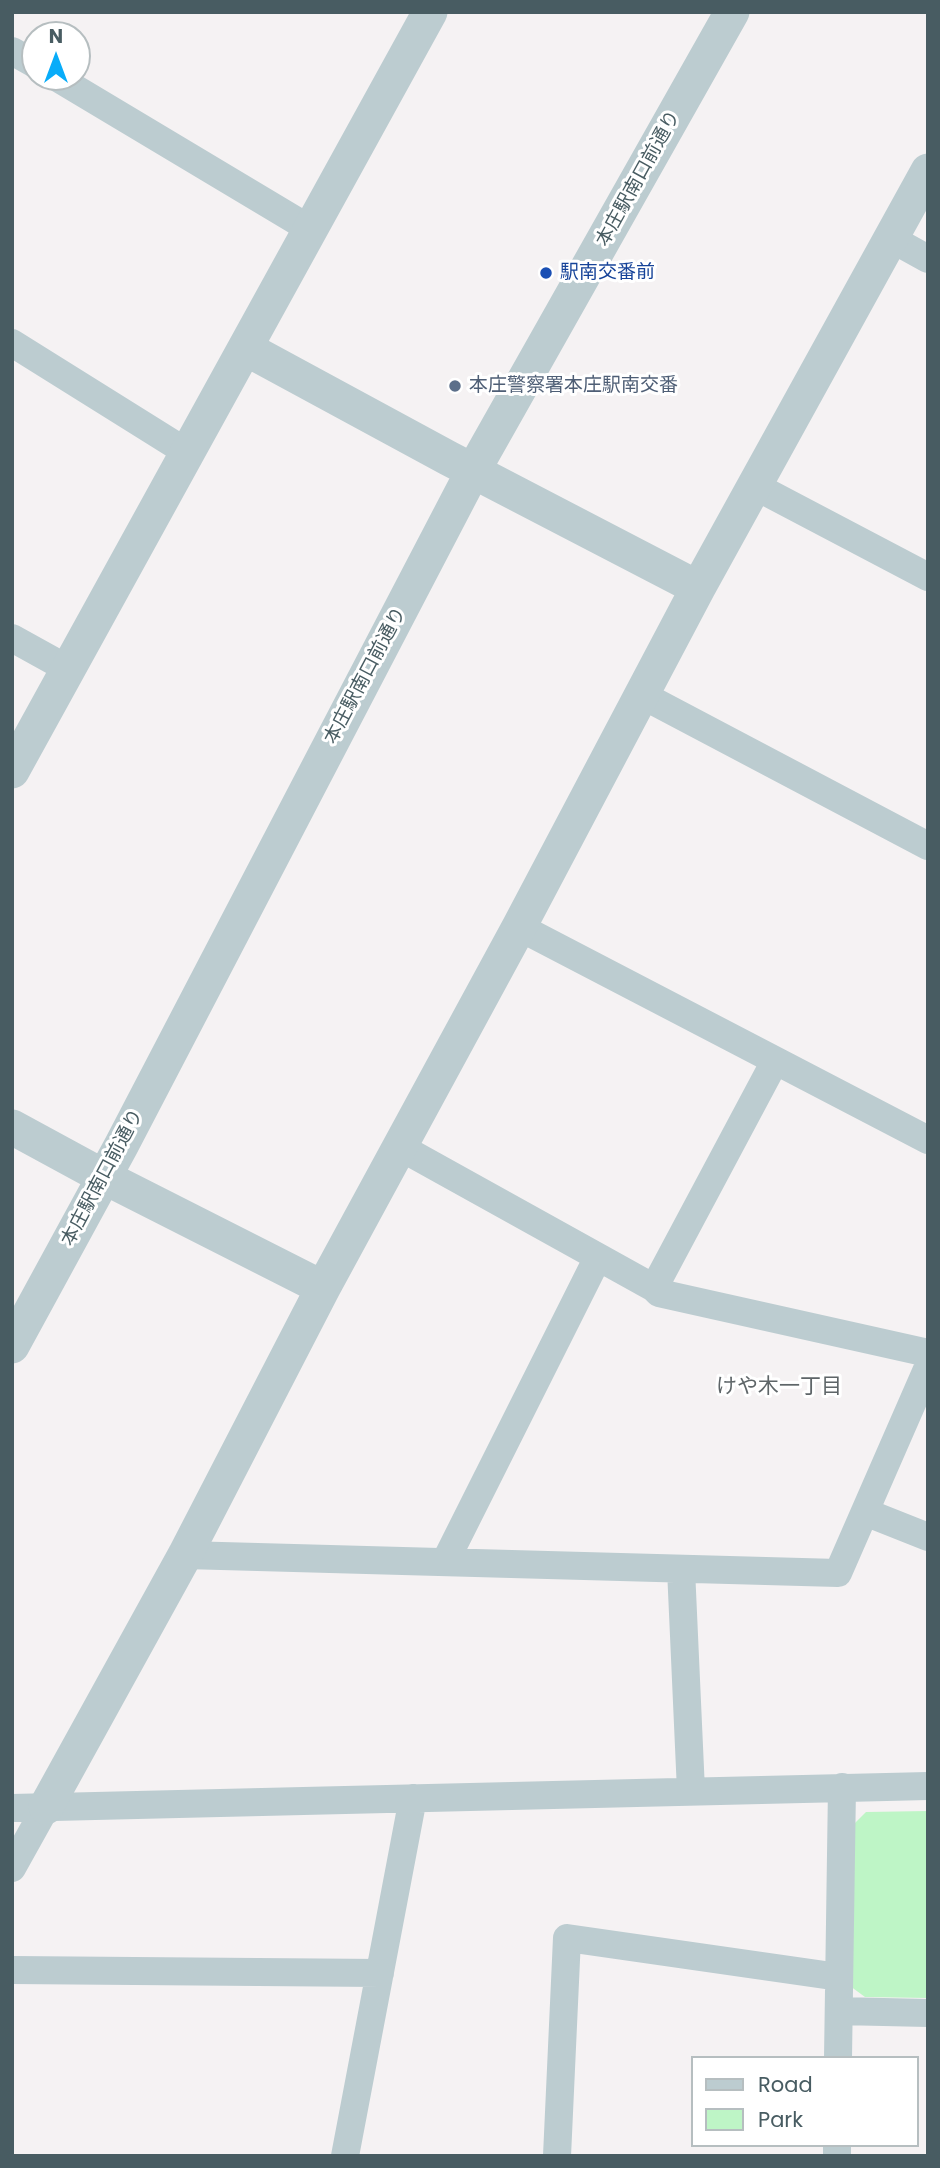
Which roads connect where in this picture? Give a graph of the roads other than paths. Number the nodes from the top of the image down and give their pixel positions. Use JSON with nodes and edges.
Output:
{"nodes":[{"id":1,"x":430,"y":12,"type":"edge"},
{"id":2,"x":732,"y":12,"type":"edge"},
{"id":3,"x":79,"y":91,"type":"edge"},
{"id":4,"x":928,"y":171,"type":"edge"},
{"id":5,"x":310,"y":229,"type":"junction"},
{"id":6,"x":890,"y":238,"type":"junction"},
{"id":7,"x":928,"y":259,"type":"edge"},
{"id":8,"x":12,"y":343,"type":"edge"},
{"id":9,"x":245,"y":348,"type":"junction"},
{"id":10,"x":188,"y":453,"type":"junction"},
{"id":11,"x":473,"y":471,"type":"junction"},
{"id":12,"x":755,"y":485,"type":"junction"},
{"id":13,"x":928,"y":577,"type":"edge"},
{"id":14,"x":698,"y":588,"type":"junction"},
{"id":15,"x":12,"y":638,"type":"edge"},
{"id":16,"x":68,"y":669,"type":"junction"},
{"id":17,"x":642,"y":695,"type":"junction"},
{"id":18,"x":12,"y":771,"type":"edge"},
{"id":19,"x":928,"y":846,"type":"edge"},
{"id":20,"x":519,"y":927,"type":"junction"},
{"id":21,"x":775,"y":1061,"type":"junction"},
{"id":22,"x":12,"y":1127,"type":"edge"},
{"id":23,"x":928,"y":1140,"type":"edge"},
{"id":24,"x":400,"y":1147,"type":"junction"},
{"id":25,"x":104,"y":1177,"type":"junction"},
{"id":26,"x":598,"y":1257,"type":"junction"},
{"id":27,"x":323,"y":1289,"type":"junction"},
{"id":28,"x":654,"y":1289,"type":"junction"},
{"id":29,"x":12,"y":1346,"type":"edge"},
{"id":30,"x":928,"y":1353,"type":"edge"},
{"id":31,"x":928,"y":1367,"type":"edge"},
{"id":32,"x":865,"y":1511,"type":"junction"},
{"id":33,"x":928,"y":1537,"type":"edge"},
{"id":34,"x":185,"y":1555,"type":"junction"},
{"id":35,"x":444,"y":1562,"type":"junction"},
{"id":36,"x":681,"y":1569,"type":"junction"},
{"id":37,"x":928,"y":1786,"type":"edge"},
{"id":38,"x":842,"y":1787,"type":"junction"},
{"id":39,"x":691,"y":1791,"type":"junction"},
{"id":40,"x":413,"y":1798,"type":"junction"},
{"id":41,"x":29,"y":1807,"type":"edge"},
{"id":42,"x":12,"y":1868,"type":"edge"},
{"id":43,"x":12,"y":1970,"type":"edge"},
{"id":44,"x":380,"y":1973,"type":"junction"},
{"id":45,"x":839,"y":1977,"type":"junction"},
{"id":46,"x":839,"y":2011,"type":"junction"},
{"id":47,"x":928,"y":2013,"type":"edge"},
{"id":48,"x":838,"y":2056,"type":"edge"},
{"id":49,"x":345,"y":2156,"type":"edge"},
{"id":50,"x":558,"y":2156,"type":"edge"}],
"edges":[{"from":1,"to":5,"type":"street"},
{"from":2,"to":11,"type":"street","name":"本庄駅南口前通り"},
{"from":3,"to":5,"type":"street"},
{"from":4,"to":6,"type":"street"},
{"from":5,"to":9,"type":"street"},
{"from":6,"to":7,"type":"street"},
{"from":6,"to":12,"type":"street"},
{"from":8,"to":10,"type":"street"},
{"from":9,"to":10,"type":"street"},
{"from":9,"to":11,"type":"street"},
{"from":10,"to":16,"type":"street"},
{"from":11,"to":14,"type":"street"},
{"from":11,"to":25,"type":"street","name":"本庄駅南口前通り"},
{"from":12,"to":13,"type":"street"},
{"from":12,"to":14,"type":"street"},
{"from":14,"to":17,"type":"street"},
{"from":15,"to":16,"type":"street"},
{"from":16,"to":18,"type":"street"},
{"from":17,"to":19,"type":"street"},
{"from":17,"to":20,"type":"street"},
{"from":20,"to":21,"type":"street"},
{"from":20,"to":24,"type":"street"},
{"from":21,"to":23,"type":"street"},
{"from":21,"to":28,"type":"street"},
{"from":22,"to":25,"type":"street"},
{"from":24,"to":26,"type":"street"},
{"from":24,"to":27,"type":"street"},
{"from":25,"to":27,"type":"street"},
{"from":25,"to":29,"type":"street","name":"本庄駅南口前通り"},
{"from":26,"to":28,"type":"street"},
{"from":26,"to":35,"type":"street"},
{"from":27,"to":34,"type":"street"},
{"from":28,"to":30,"type":"street"},
{"from":31,"to":32,"type":"street"},
{"from":32,"to":33,"type":"street"},
{"from":32,"to":36,"type":"street"},
{"from":34,"to":35,"type":"street"},
{"from":34,"to":41,"type":"street"},
{"from":35,"to":36,"type":"street"},
{"from":36,"to":39,"type":"street"},
{"from":37,"to":38,"type":"street"},
{"from":38,"to":39,"type":"street"},
{"from":38,"to":45,"type":"street"},
{"from":39,"to":40,"type":"street"},
{"from":40,"to":41,"type":"street"},
{"from":40,"to":44,"type":"street"},
{"from":41,"to":42,"type":"street"},
{"from":43,"to":44,"type":"street"},
{"from":44,"to":49,"type":"street"},
{"from":45,"to":46,"type":"street"},
{"from":45,"to":50,"type":"street"},
{"from":46,"to":47,"type":"street"},
{"from":46,"to":48,"type":"street"}]}
